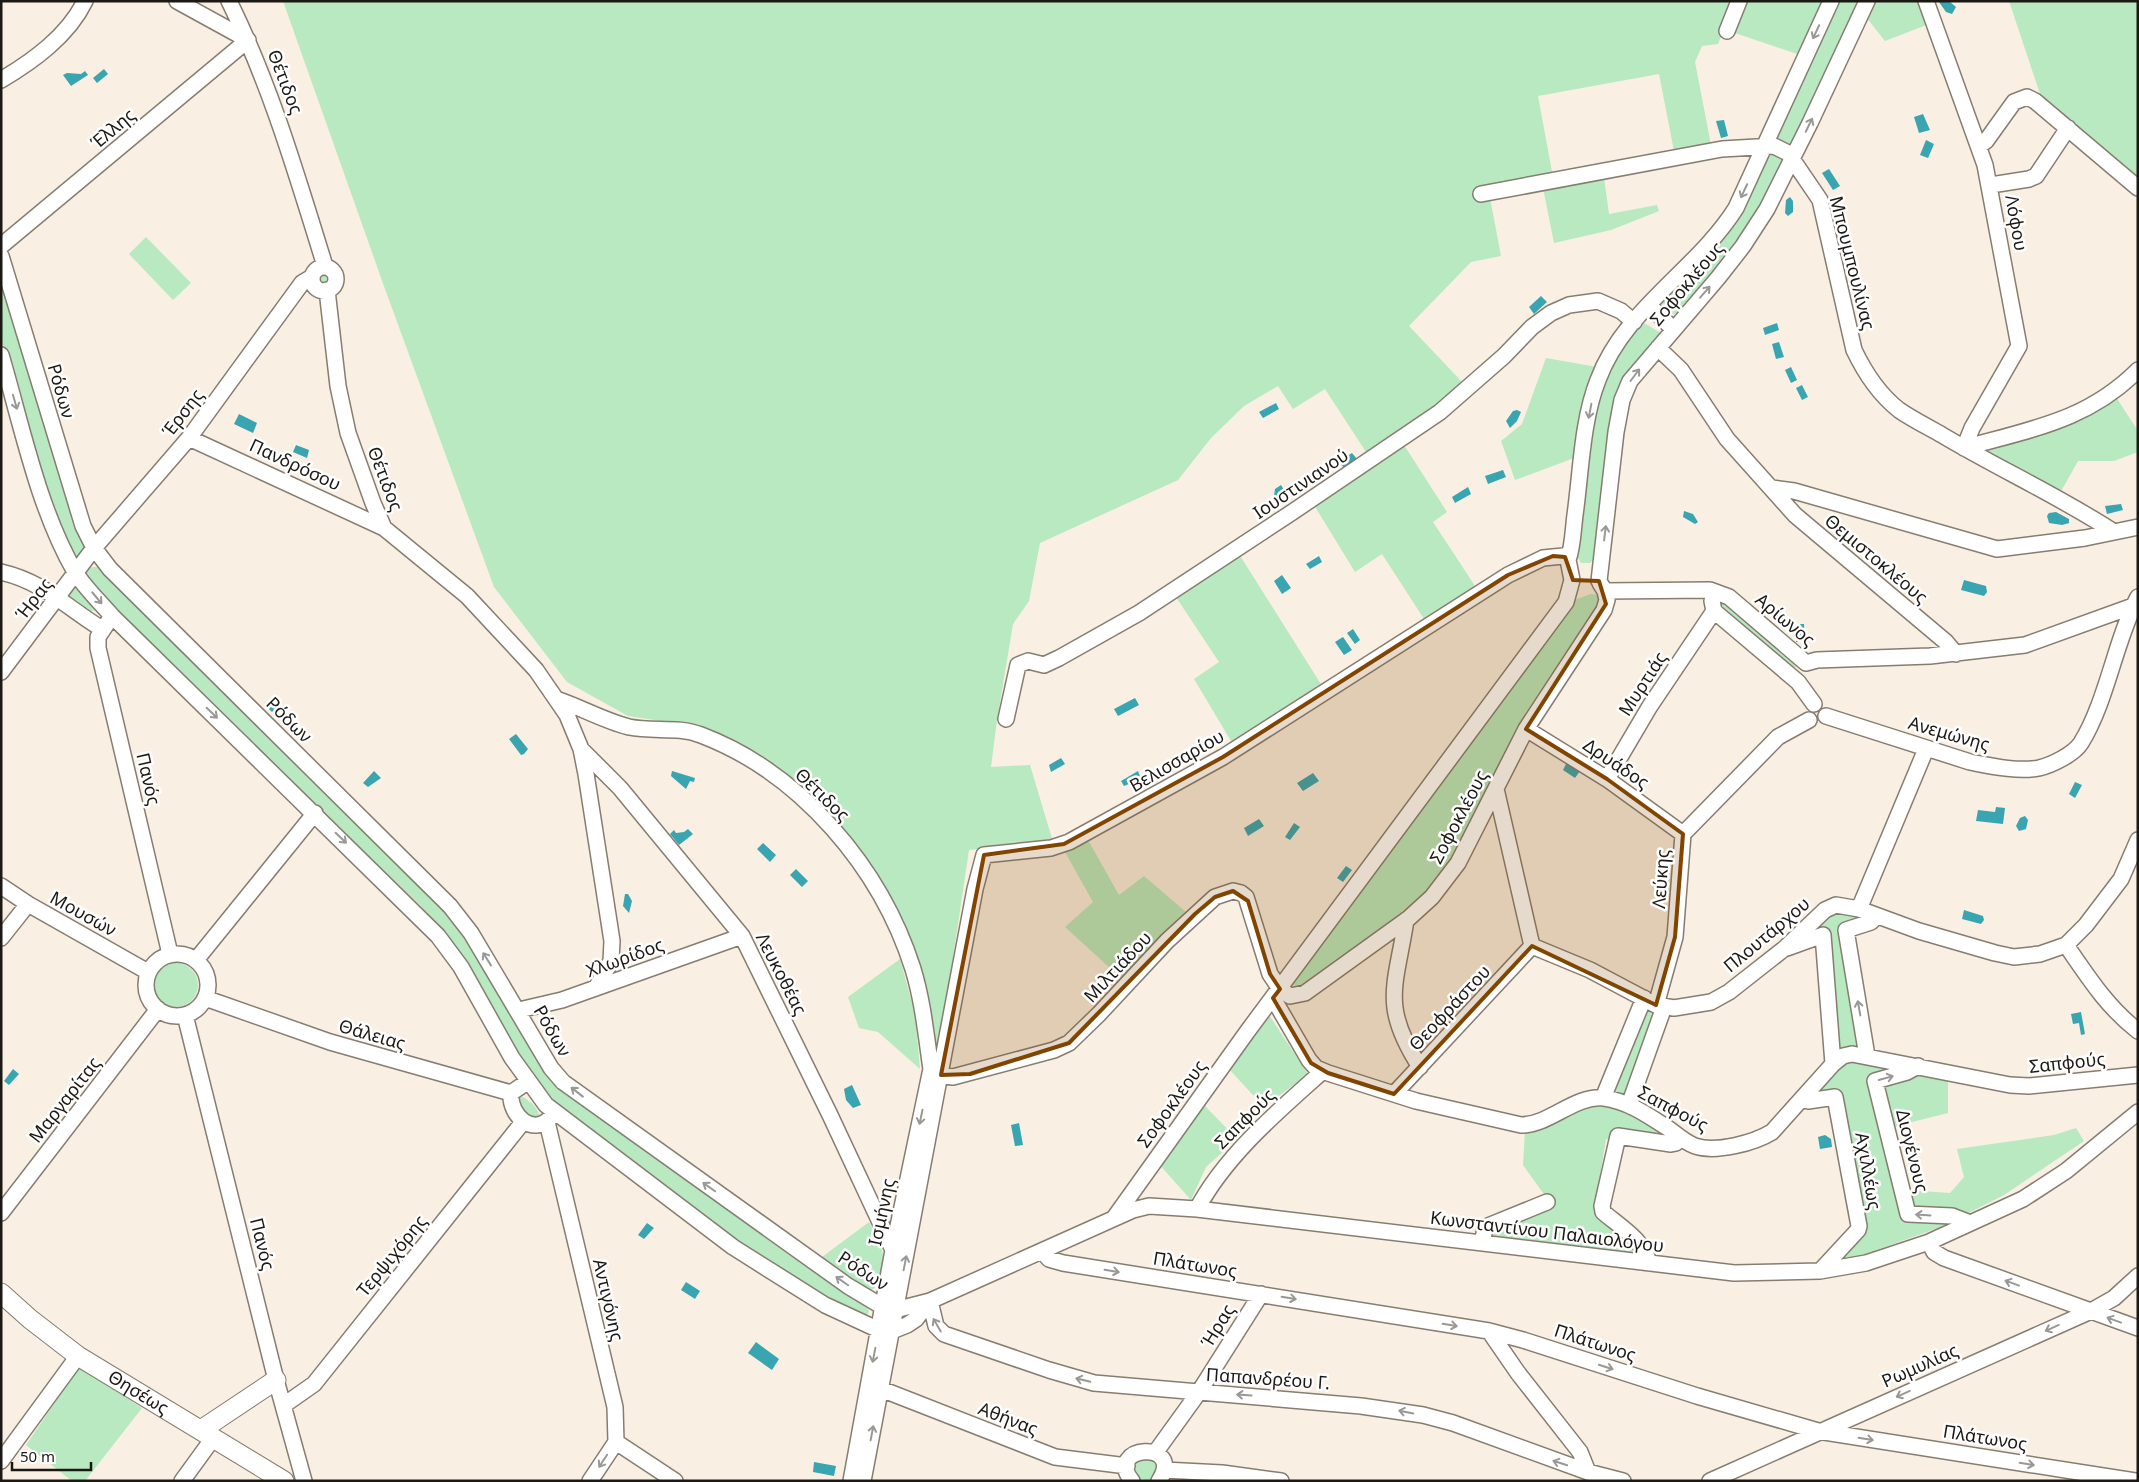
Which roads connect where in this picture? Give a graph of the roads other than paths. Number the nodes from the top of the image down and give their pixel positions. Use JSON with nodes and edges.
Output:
{"nodes":[{"id":1,"x":85,"y":1,"type":"edge"},
{"id":2,"x":177,"y":1,"type":"edge"},
{"id":3,"x":229,"y":1,"type":"edge"},
{"id":4,"x":1739,"y":1,"type":"edge"},
{"id":5,"x":1831,"y":1,"type":"edge"},
{"id":6,"x":1867,"y":1,"type":"edge"},
{"id":7,"x":1926,"y":1,"type":"edge"},
{"id":8,"x":1727,"y":31,"type":"dead end"},
{"id":9,"x":248,"y":40,"type":"junction"},
{"id":10,"x":1,"y":80,"type":"edge"},
{"id":11,"x":2068,"y":128,"type":"junction"},
{"id":12,"x":1979,"y":146,"type":"junction"},
{"id":13,"x":1765,"y":147,"type":"junction"},
{"id":14,"x":1792,"y":160,"type":"junction"},
{"id":15,"x":1991,"y":185,"type":"junction"},
{"id":16,"x":2138,"y":188,"type":"edge"},
{"id":17,"x":1481,"y":194,"type":"dead end"},
{"id":18,"x":1,"y":246,"type":"edge"},
{"id":19,"x":1,"y":256,"type":"edge"},
{"id":20,"x":325,"y":266,"type":"junction"},
{"id":21,"x":318,"y":285,"type":"junction"},
{"id":22,"x":1649,"y":305,"type":"junction"},
{"id":23,"x":1634,"y":322,"type":"junction"},
{"id":24,"x":1673,"y":329,"type":"junction"},
{"id":25,"x":1658,"y":348,"type":"junction"},
{"id":26,"x":1,"y":355,"type":"edge"},
{"id":27,"x":2138,"y":370,"type":"edge"},
{"id":28,"x":189,"y":438,"type":"junction"},
{"id":29,"x":1964,"y":448,"type":"junction"},
{"id":30,"x":1772,"y":488,"type":"junction"},
{"id":31,"x":2138,"y":527,"type":"edge"},
{"id":32,"x":384,"y":528,"type":"junction"},
{"id":33,"x":2114,"y":532,"type":"junction"},
{"id":34,"x":94,"y":548,"type":"junction"},
{"id":35,"x":1568,"y":560,"type":"junction"},
{"id":36,"x":1,"y":572,"type":"edge"},
{"id":37,"x":76,"y":574,"type":"junction"},
{"id":38,"x":1572,"y":580,"type":"junction"},
{"id":39,"x":1602,"y":586,"type":"junction"},
{"id":40,"x":1710,"y":590,"type":"junction"},
{"id":41,"x":58,"y":599,"type":"junction"},
{"id":42,"x":2135,"y":601,"type":"edge"},
{"id":43,"x":1714,"y":611,"type":"junction"},
{"id":44,"x":112,"y":616,"type":"junction"},
{"id":45,"x":102,"y":629,"type":"junction"},
{"id":46,"x":1956,"y":654,"type":"junction"},
{"id":47,"x":1806,"y":663,"type":"junction"},
{"id":48,"x":1,"y":672,"type":"edge"},
{"id":49,"x":1798,"y":682,"type":"junction"},
{"id":50,"x":558,"y":700,"type":"junction"},
{"id":51,"x":1814,"y":704,"type":"junction"},
{"id":52,"x":1826,"y":716,"type":"junction"},
{"id":53,"x":1006,"y":719,"type":"dead end"},
{"id":54,"x":1809,"y":720,"type":"junction"},
{"id":55,"x":1526,"y":729,"type":"junction"},
{"id":56,"x":581,"y":749,"type":"junction"},
{"id":57,"x":1926,"y":749,"type":"junction"},
{"id":58,"x":1607,"y":779,"type":"junction"},
{"id":59,"x":1496,"y":789,"type":"junction"},
{"id":60,"x":315,"y":813,"type":"junction"},
{"id":61,"x":1683,"y":834,"type":"junction"},
{"id":62,"x":2138,"y":840,"type":"edge"},
{"id":63,"x":2134,"y":860,"type":"edge"},
{"id":64,"x":1,"y":886,"type":"edge"},
{"id":65,"x":28,"y":904,"type":"junction"},
{"id":66,"x":1859,"y":909,"type":"junction"},
{"id":67,"x":1876,"y":917,"type":"junction"},
{"id":68,"x":1406,"y":920,"type":"junction"},
{"id":69,"x":742,"y":936,"type":"junction"},
{"id":70,"x":1,"y":938,"type":"edge"},
{"id":71,"x":2066,"y":945,"type":"junction"},
{"id":72,"x":1532,"y":946,"type":"junction"},
{"id":73,"x":1785,"y":948,"type":"junction"},
{"id":74,"x":170,"y":954,"type":"junction"},
{"id":75,"x":196,"y":960,"type":"junction"},
{"id":76,"x":148,"y":972,"type":"junction"},
{"id":77,"x":596,"y":988,"type":"junction"},
{"id":78,"x":1276,"y":994,"type":"junction"},
{"id":79,"x":205,"y":998,"type":"junction"},
{"id":80,"x":1655,"y":1003,"type":"junction"},
{"id":81,"x":158,"y":1010,"type":"junction"},
{"id":82,"x":518,"y":1010,"type":"junction"},
{"id":83,"x":185,"y":1015,"type":"junction"},
{"id":84,"x":2138,"y":1031,"type":"edge"},
{"id":85,"x":1867,"y":1056,"type":"junction"},
{"id":86,"x":1833,"y":1064,"type":"junction"},
{"id":87,"x":1918,"y":1066,"type":"junction"},
{"id":88,"x":1420,"y":1067,"type":"junction"},
{"id":89,"x":1323,"y":1071,"type":"junction"},
{"id":90,"x":936,"y":1072,"type":"junction"},
{"id":91,"x":2138,"y":1076,"type":"edge"},
{"id":92,"x":527,"y":1082,"type":"junction"},
{"id":93,"x":511,"y":1093,"type":"junction"},
{"id":94,"x":1394,"y":1094,"type":"junction"},
{"id":95,"x":1603,"y":1098,"type":"junction"},
{"id":96,"x":1802,"y":1099,"type":"junction"},
{"id":97,"x":1629,"y":1105,"type":"junction"},
{"id":98,"x":2138,"y":1112,"type":"edge"},
{"id":99,"x":551,"y":1117,"type":"junction"},
{"id":100,"x":522,"y":1122,"type":"junction"},
{"id":101,"x":1681,"y":1138,"type":"junction"},
{"id":102,"x":1547,"y":1202,"type":"dead end"},
{"id":103,"x":1197,"y":1209,"type":"junction"},
{"id":104,"x":1,"y":1212,"type":"edge"},
{"id":105,"x":1114,"y":1218,"type":"junction"},
{"id":106,"x":1970,"y":1224,"type":"junction"},
{"id":107,"x":1929,"y":1242,"type":"junction"},
{"id":108,"x":1482,"y":1243,"type":"junction"},
{"id":109,"x":893,"y":1250,"type":"junction"},
{"id":110,"x":1043,"y":1252,"type":"junction"},
{"id":111,"x":1649,"y":1263,"type":"junction"},
{"id":112,"x":1820,"y":1271,"type":"junction"},
{"id":113,"x":2138,"y":1276,"type":"edge"},
{"id":114,"x":1,"y":1292,"type":"edge"},
{"id":115,"x":1261,"y":1294,"type":"junction"},
{"id":116,"x":930,"y":1301,"type":"junction"},
{"id":117,"x":889,"y":1309,"type":"junction"},
{"id":118,"x":2091,"y":1311,"type":"junction"},
{"id":119,"x":2138,"y":1328,"type":"edge"},
{"id":120,"x":885,"y":1330,"type":"junction"},
{"id":121,"x":1489,"y":1331,"type":"junction"},
{"id":122,"x":78,"y":1356,"type":"junction"},
{"id":123,"x":276,"y":1380,"type":"junction"},
{"id":124,"x":880,"y":1390,"type":"junction"},
{"id":125,"x":1199,"y":1392,"type":"junction"},
{"id":126,"x":284,"y":1405,"type":"junction"},
{"id":127,"x":1818,"y":1431,"type":"junction"},
{"id":128,"x":207,"y":1433,"type":"junction"},
{"id":129,"x":616,"y":1442,"type":"junction"},
{"id":130,"x":1155,"y":1453,"type":"junction"},
{"id":131,"x":1,"y":1461,"type":"edge"},
{"id":132,"x":1127,"y":1466,"type":"junction"},
{"id":133,"x":1588,"y":1472,"type":"junction"},
{"id":134,"x":1161,"y":1476,"type":"edge"},
{"id":135,"x":182,"y":1481,"type":"edge"},
{"id":136,"x":284,"y":1481,"type":"edge"},
{"id":137,"x":304,"y":1481,"type":"edge"},
{"id":138,"x":590,"y":1481,"type":"edge"},
{"id":139,"x":675,"y":1481,"type":"edge"},
{"id":140,"x":851,"y":1481,"type":"edge"},
{"id":141,"x":863,"y":1481,"type":"edge"},
{"id":142,"x":1132,"y":1481,"type":"edge"},
{"id":143,"x":1281,"y":1481,"type":"edge"},
{"id":144,"x":1624,"y":1481,"type":"edge"},
{"id":145,"x":1710,"y":1481,"type":"edge"},
{"id":146,"x":2135,"y":1481,"type":"edge"}],
"edges":[{"from":1,"to":10,"type":"street"},
{"from":2,"to":9,"type":"street"},
{"from":3,"to":9,"type":"street","name":"Θέτιδος"},
{"from":4,"to":8,"type":"street"},
{"from":5,"to":13,"type":"street","name":"Σοφοκλέους","one_way":true},
{"from":14,"to":6,"type":"street","name":"Σοφοκλέους","one_way":true},
{"from":7,"to":12,"type":"street","name":"Λόφου"},
{"from":9,"to":18,"type":"street","name":"Έλλης"},
{"from":9,"to":20,"type":"street","name":"Θέτιδος"},
{"from":11,"to":12,"type":"street"},
{"from":11,"to":15,"type":"street"},
{"from":11,"to":16,"type":"street"},
{"from":12,"to":15,"type":"street","name":"Λόφου"},
{"from":13,"to":14,"type":"street","name":"Μπουμπουλίνας"},
{"from":13,"to":17,"type":"street","name":"Μπουμπουλίνας"},
{"from":13,"to":22,"type":"street","name":"Σοφοκλέους","one_way":true},
{"from":24,"to":14,"type":"street","name":"Σοφοκλέους","one_way":true},
{"from":14,"to":29,"type":"street","name":"Μπουμπουλίνας"},
{"from":15,"to":29,"type":"street","name":"Λόφου"},
{"from":19,"to":34,"type":"street","name":"Ρόδων"},
{"from":20,"to":21,"type":"street"},
{"from":20,"to":21,"type":"street"},
{"from":21,"to":28,"type":"street","name":"Έρσης"},
{"from":21,"to":32,"type":"street","name":"Θέτιδος"},
{"from":22,"to":23,"type":"street","name":"Σοφοκλέους"},
{"from":22,"to":24,"type":"street"},
{"from":23,"to":35,"type":"street","name":"Σοφοκλέους","one_way":true},
{"from":23,"to":53,"type":"street","name":"Ιουστινιανού"},
{"from":24,"to":25,"type":"street","name":"Σοφοκλέους"},
{"from":25,"to":30,"type":"street","name":"Θεμιστοκλέους"},
{"from":39,"to":25,"type":"street","name":"Σοφοκλέους","one_way":true},
{"from":26,"to":37,"type":"street","one_way":true},
{"from":27,"to":29,"type":"street"},
{"from":28,"to":32,"type":"street","name":"Πανδρόσου"},
{"from":28,"to":34,"type":"street","name":"Έρσης"},
{"from":29,"to":33,"type":"street","name":"Μπουμπουλίνας"},
{"from":30,"to":33,"type":"street"},
{"from":30,"to":46,"type":"street","name":"Θεμιστοκλέους"},
{"from":31,"to":33,"type":"street"},
{"from":32,"to":50,"type":"street","name":"Θέτιδος"},
{"from":34,"to":37,"type":"street","name":"Ήρας"},
{"from":82,"to":34,"type":"street","name":"Ρόδων","one_way":true},
{"from":35,"to":38,"type":"street","name":"Σοφοκλέους"},
{"from":35,"to":90,"type":"street","name":"Βελισσαρίου"},
{"from":36,"to":41,"type":"street"},
{"from":37,"to":41,"type":"street","name":"Ήρας"},
{"from":37,"to":44,"type":"street","one_way":true},
{"from":38,"to":39,"type":"street"},
{"from":38,"to":78,"type":"street","name":"Σοφοκλέους"},
{"from":39,"to":40,"type":"street","name":"Αρίωνος"},
{"from":39,"to":55,"type":"street","name":"Σοφοκλέους"},
{"from":40,"to":43,"type":"street"},
{"from":40,"to":47,"type":"street","name":"Αρίωνος"},
{"from":41,"to":45,"type":"street"},
{"from":41,"to":48,"type":"street","name":"Ήρας"},
{"from":42,"to":46,"type":"street"},
{"from":42,"to":57,"type":"street","name":"Ανεμώνης"},
{"from":43,"to":49,"type":"street"},
{"from":43,"to":58,"type":"street","name":"Μυρτιάς"},
{"from":44,"to":45,"type":"street"},
{"from":44,"to":60,"type":"street","one_way":true},
{"from":45,"to":74,"type":"street","name":"Πανός"},
{"from":46,"to":47,"type":"street","name":"Αρίωνος"},
{"from":47,"to":49,"type":"street"},
{"from":49,"to":51,"type":"street"},
{"from":50,"to":56,"type":"street","name":"Θέτιδος"},
{"from":50,"to":90,"type":"street","name":"Θέτιδος"},
{"from":51,"to":52,"type":"street"},
{"from":51,"to":54,"type":"street"},
{"from":52,"to":54,"type":"street"},
{"from":52,"to":57,"type":"street","name":"Ανεμώνης"},
{"from":54,"to":61,"type":"street","name":"Λεύκης"},
{"from":55,"to":58,"type":"street","name":"Δρυάδος"},
{"from":55,"to":59,"type":"street","name":"Σοφοκλέους"},
{"from":56,"to":69,"type":"street","name":"Λευκοθέας"},
{"from":56,"to":77,"type":"street","name":"Θέτιδος"},
{"from":57,"to":66,"type":"street"},
{"from":58,"to":61,"type":"street","name":"Δρυάδος"},
{"from":59,"to":68,"type":"street","name":"Σοφοκλέους"},
{"from":59,"to":72,"type":"street"},
{"from":60,"to":75,"type":"street"},
{"from":60,"to":92,"type":"street","one_way":true},
{"from":61,"to":80,"type":"street","name":"Λεύκης"},
{"from":62,"to":63,"type":"street","name":"Πλουτάρχου"},
{"from":63,"to":71,"type":"street","name":"Πλουτάρχου"},
{"from":64,"to":65,"type":"street","name":"Μουσών"},
{"from":65,"to":70,"type":"street"},
{"from":65,"to":76,"type":"street","name":"Μουσών"},
{"from":66,"to":67,"type":"street","name":"Πλουτάρχου"},
{"from":66,"to":73,"type":"street","name":"Πλουτάρχου"},
{"from":67,"to":71,"type":"street","name":"Πλουτάρχου"},
{"from":85,"to":67,"type":"street","one_way":true},
{"from":68,"to":78,"type":"street","name":"Σοφοκλέους"},
{"from":68,"to":88,"type":"street"},
{"from":69,"to":77,"type":"street","name":"Χλωρίδος"},
{"from":69,"to":109,"type":"street","name":"Λευκοθέας"},
{"from":71,"to":84,"type":"street"},
{"from":72,"to":80,"type":"street","name":"Πλουτάρχου"},
{"from":72,"to":88,"type":"street","name":"Θεοφράστου"},
{"from":73,"to":80,"type":"street","name":"Πλουτάρχου"},
{"from":73,"to":86,"type":"street"},
{"from":74,"to":75,"type":"street"},
{"from":74,"to":76,"type":"street"},
{"from":75,"to":79,"type":"street"},
{"from":76,"to":81,"type":"street"},
{"from":77,"to":82,"type":"street","name":"Χλωρίδος"},
{"from":78,"to":89,"type":"street","name":"Μιλτιάδου"},
{"from":78,"to":90,"type":"street","name":"Μιλτιάδου"},
{"from":78,"to":105,"type":"street","name":"Σοφοκλέους"},
{"from":79,"to":83,"type":"street"},
{"from":79,"to":93,"type":"street","name":"Θάλειας"},
{"from":80,"to":95,"type":"street","name":"Λεύκης"},
{"from":80,"to":97,"type":"street"},
{"from":81,"to":83,"type":"street"},
{"from":81,"to":104,"type":"street","name":"Μαργαρίτας"},
{"from":117,"to":82,"type":"street","name":"Ρόδων","one_way":true},
{"from":83,"to":123,"type":"street","name":"Πανός"},
{"from":85,"to":86,"type":"street","name":"Σαπφούς"},
{"from":85,"to":87,"type":"street","name":"Σαπφούς"},
{"from":86,"to":96,"type":"street","name":"Σαπφούς"},
{"from":87,"to":91,"type":"street","name":"Σαπφούς"},
{"from":106,"to":87,"type":"street","name":"Διογένους","one_way":true},
{"from":88,"to":94,"type":"street","name":"Θεοφράστου"},
{"from":89,"to":94,"type":"street","name":"Σαπφούς"},
{"from":89,"to":103,"type":"street","name":"Σαπφούς"},
{"from":90,"to":109,"type":"street","name":"Ισμήνης","one_way":true},
{"from":117,"to":90,"type":"street","name":"Ισμήνης","one_way":true},
{"from":92,"to":93,"type":"street"},
{"from":92,"to":99,"type":"street"},
{"from":93,"to":100,"type":"street"},
{"from":94,"to":95,"type":"street","name":"Σαπφούς"},
{"from":95,"to":97,"type":"street","name":"Σαπφούς"},
{"from":96,"to":101,"type":"street","name":"Σαπφούς"},
{"from":96,"to":112,"type":"street","name":"Αχιλλέως"},
{"from":97,"to":101,"type":"street","name":"Σαπφούς"},
{"from":98,"to":106,"type":"street","name":"Κωνσταντίνου Παλαιολόγου"},
{"from":99,"to":100,"type":"street"},
{"from":99,"to":120,"type":"street"},
{"from":99,"to":129,"type":"street","name":"Αντιγόνης"},
{"from":100,"to":126,"type":"street","name":"Τερψιχόρης"},
{"from":101,"to":111,"type":"street"},
{"from":102,"to":108,"type":"street"},
{"from":103,"to":105,"type":"street","name":"Κωνσταντίνου Παλαιολόγου"},
{"from":103,"to":108,"type":"street","name":"Κωνσταντίνου Παλαιολόγου"},
{"from":105,"to":110,"type":"street","name":"Κωνσταντίνου Παλαιολόγου"},
{"from":106,"to":107,"type":"street","name":"Κωνσταντίνου Παλαιολόγου"},
{"from":107,"to":112,"type":"street","name":"Κωνσταντίνου Παλαιολόγου"},
{"from":118,"to":107,"type":"street","one_way":true},
{"from":108,"to":111,"type":"street","name":"Κωνσταντίνου Παλαιολόγου"},
{"from":109,"to":117,"type":"street","name":"Ισμήνης"},
{"from":110,"to":115,"type":"street","name":"Πλάτωνος","one_way":true},
{"from":110,"to":116,"type":"street","name":"Κωνσταντίνου Παλαιολόγου"},
{"from":111,"to":112,"type":"street","name":"Κωνσταντίνου Παλαιολόγου"},
{"from":113,"to":118,"type":"street","name":"Ρωμυλίας"},
{"from":114,"to":122,"type":"main road","name":"Θησέως"},
{"from":115,"to":121,"type":"street","name":"Πλάτωνος","one_way":true},
{"from":115,"to":125,"type":"street","name":"Ήρας"},
{"from":116,"to":117,"type":"street","name":"Ρόδων"},
{"from":116,"to":120,"type":"street"},
{"from":125,"to":116,"type":"street","name":"Παπανδρέου Γ.","one_way":true},
{"from":117,"to":120,"type":"street","name":"Ισμήνης"},
{"from":119,"to":118,"type":"street","one_way":true},
{"from":118,"to":127,"type":"street","name":"Ρωμυλίας","one_way":true},
{"from":120,"to":124,"type":"street","name":"Ισμήνης"},
{"from":120,"to":140,"type":"street","name":"Ισμήνης","one_way":true},
{"from":121,"to":127,"type":"street","name":"Πλάτωνος","one_way":true},
{"from":121,"to":133,"type":"street"},
{"from":122,"to":128,"type":"main road","name":"Θησέως"},
{"from":122,"to":131,"type":"street"},
{"from":123,"to":126,"type":"street","name":"Πανός"},
{"from":123,"to":128,"type":"main road"},
{"from":124,"to":132,"type":"street","name":"Αθήνας"},
{"from":141,"to":124,"type":"street","name":"Ισμήνης","one_way":true},
{"from":125,"to":130,"type":"street","name":"Ήρας"},
{"from":133,"to":125,"type":"street","name":"Παπανδρέου Γ.","one_way":true},
{"from":126,"to":137,"type":"street","name":"Πανός"},
{"from":127,"to":145,"type":"street","name":"Ρωμυλίας"},
{"from":127,"to":146,"type":"street","name":"Πλάτωνος","one_way":true},
{"from":128,"to":135,"type":"street"},
{"from":128,"to":136,"type":"main road","name":"Θησέως"},
{"from":129,"to":138,"type":"street","one_way":true},
{"from":129,"to":139,"type":"street"},
{"from":130,"to":132,"type":"street"},
{"from":130,"to":134,"type":"street"},
{"from":132,"to":142,"type":"street"},
{"from":133,"to":144,"type":"street","name":"Παπανδρέου Γ."},
{"from":134,"to":143,"type":"street"}]}
